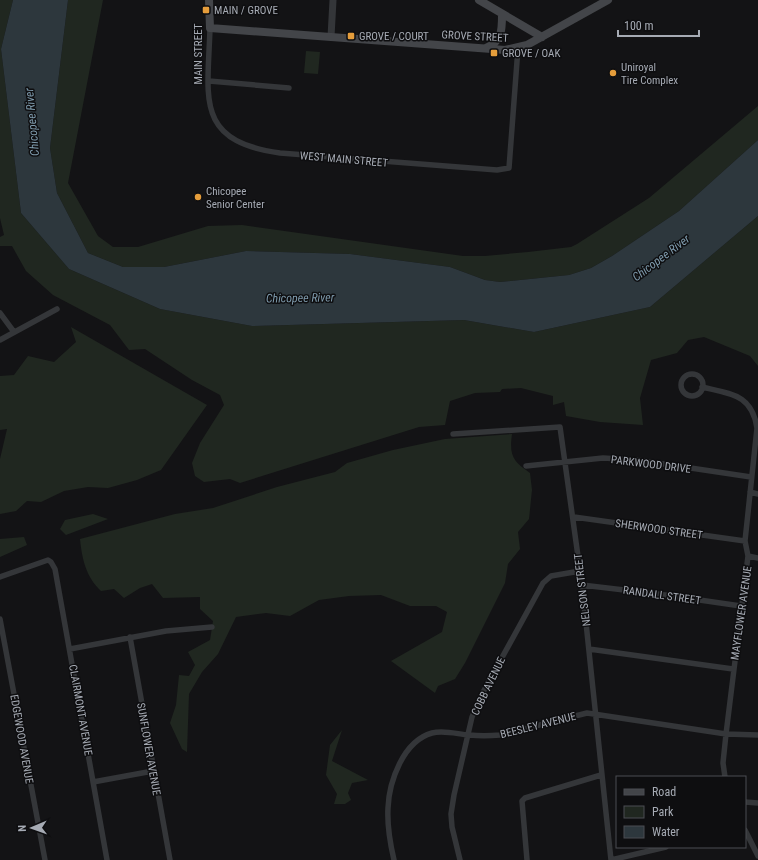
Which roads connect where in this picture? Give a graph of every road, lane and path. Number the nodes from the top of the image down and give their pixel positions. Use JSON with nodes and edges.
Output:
{"nodes":[{"id":1,"x":209,"y":0,"type":"edge"},
{"id":2,"x":333,"y":0,"type":"edge"},
{"id":3,"x":479,"y":0,"type":"edge"},
{"id":4,"x":608,"y":0,"type":"edge"},
{"id":5,"x":502,"y":15,"type":"junction"},
{"id":6,"x":210,"y":28,"type":"junction"},
{"id":7,"x":331,"y":37,"type":"junction"},
{"id":8,"x":542,"y":37,"type":"junction"},
{"id":9,"x":484,"y":48,"type":"junction"},
{"id":10,"x":518,"y":48,"type":"junction"},
{"id":11,"x":209,"y":82,"type":"junction"},
{"id":12,"x":289,"y":88,"type":"dead end"},
{"id":13,"x":211,"y":107,"type":"joint"},
{"id":14,"x":57,"y":309,"type":"dead end"},
{"id":15,"x":0,"y":313,"type":"edge"},
{"id":16,"x":14,"y":332,"type":"junction"},
{"id":17,"x":0,"y":340,"type":"edge"},
{"id":18,"x":702,"y":388,"type":"dead end"},
{"id":19,"x":453,"y":434,"type":"dead end"},
{"id":20,"x":564,"y":462,"type":"junction"},
{"id":21,"x":526,"y":466,"type":"dead end"},
{"id":22,"x":751,"y":478,"type":"junction"},
{"id":23,"x":750,"y":492,"type":"junction"},
{"id":24,"x":758,"y":494,"type":"edge"},
{"id":25,"x":574,"y":517,"type":"junction"},
{"id":26,"x":745,"y":541,"type":"junction"},
{"id":27,"x":748,"y":556,"type":"junction"},
{"id":28,"x":758,"y":558,"type":"edge"},
{"id":29,"x":580,"y":570,"type":"junction"},
{"id":30,"x":0,"y":577,"type":"edge"},
{"id":31,"x":582,"y":585,"type":"junction"},
{"id":32,"x":741,"y":606,"type":"junction"},
{"id":33,"x":0,"y":618,"type":"edge"},
{"id":34,"x":212,"y":627,"type":"dead end"},
{"id":35,"x":130,"y":638,"type":"junction"},
{"id":36,"x":70,"y":649,"type":"junction"},
{"id":37,"x":589,"y":649,"type":"junction"},
{"id":38,"x":733,"y":669,"type":"junction"},
{"id":39,"x":596,"y":715,"type":"junction"},
{"id":40,"x":726,"y":734,"type":"junction"},
{"id":41,"x":468,"y":735,"type":"junction"},
{"id":42,"x":758,"y":735,"type":"edge"},
{"id":43,"x":153,"y":771,"type":"junction"},
{"id":44,"x":601,"y":775,"type":"junction"},
{"id":45,"x":725,"y":776,"type":"edge"},
{"id":46,"x":93,"y":782,"type":"junction"},
{"id":47,"x":746,"y":803,"type":"edge"},
{"id":48,"x":758,"y":803,"type":"edge"},
{"id":49,"x":746,"y":832,"type":"edge"},
{"id":50,"x":662,"y":848,"type":"edge"},
{"id":51,"x":758,"y":856,"type":"edge"},
{"id":52,"x":45,"y":860,"type":"edge"},
{"id":53,"x":107,"y":860,"type":"edge"},
{"id":54,"x":170,"y":860,"type":"edge"},
{"id":55,"x":394,"y":860,"type":"edge"},
{"id":56,"x":460,"y":860,"type":"edge"},
{"id":57,"x":527,"y":860,"type":"edge"},
{"id":58,"x":611,"y":860,"type":"edge"}],
"edges":[{"from":1,"to":6,"type":"main road","name":"MAIN STREET"},
{"from":2,"to":7,"type":"street"},
{"from":3,"to":5,"type":"main road"},
{"from":4,"to":8,"type":"main road","name":"GROVE STREET"},
{"from":5,"to":8,"type":"main road"},
{"from":5,"to":9,"type":"main road"},
{"from":6,"to":7,"type":"main road","name":"GROVE STREET"},
{"from":6,"to":11,"type":"street","name":"MAIN STREET"},
{"from":7,"to":9,"type":"main road","name":"GROVE STREET"},
{"from":8,"to":10,"type":"main road","name":"GROVE STREET"},
{"from":9,"to":10,"type":"main road","name":"GROVE STREET"},
{"from":10,"to":13,"type":"street","name":"WEST MAIN STREET"},
{"from":11,"to":12,"type":"street"},
{"from":11,"to":13,"type":"street","name":"MAIN STREET"},
{"from":14,"to":16,"type":"street"},
{"from":15,"to":16,"type":"street"},
{"from":16,"to":17,"type":"street"},
{"from":18,"to":22,"type":"street","name":"MAYFLOWER AVENUE"},
{"from":19,"to":20,"type":"street","name":"NELSON STREET"},
{"from":20,"to":21,"type":"street","name":"PARKWOOD DRIVE"},
{"from":20,"to":22,"type":"street","name":"PARKWOOD DRIVE"},
{"from":20,"to":25,"type":"street","name":"NELSON STREET"},
{"from":22,"to":23,"type":"street","name":"MAYFLOWER AVENUE"},
{"from":23,"to":24,"type":"street"},
{"from":23,"to":26,"type":"street","name":"MAYFLOWER AVENUE"},
{"from":25,"to":26,"type":"street","name":"SHERWOOD STREET"},
{"from":25,"to":29,"type":"street","name":"NELSON STREET"},
{"from":26,"to":27,"type":"street","name":"MAYFLOWER AVENUE"},
{"from":27,"to":28,"type":"street"},
{"from":27,"to":32,"type":"street","name":"MAYFLOWER AVENUE"},
{"from":29,"to":31,"type":"street","name":"NELSON STREET"},
{"from":29,"to":41,"type":"street","name":"COBB AVENUE"},
{"from":30,"to":36,"type":"street","name":"CLAIRMONT AVENUE"},
{"from":31,"to":32,"type":"street","name":"RANDALL STREET"},
{"from":31,"to":37,"type":"street","name":"NELSON STREET"},
{"from":32,"to":38,"type":"street","name":"MAYFLOWER AVENUE"},
{"from":33,"to":52,"type":"street","name":"EDGEWOOD AVENUE"},
{"from":34,"to":35,"type":"street"},
{"from":35,"to":36,"type":"street"},
{"from":35,"to":43,"type":"street","name":"SUNFLOWER AVENUE"},
{"from":36,"to":46,"type":"street","name":"CLAIRMONT AVENUE"},
{"from":37,"to":38,"type":"street"},
{"from":37,"to":39,"type":"street","name":"NELSON STREET"},
{"from":38,"to":40,"type":"street","name":"MAYFLOWER AVENUE"},
{"from":39,"to":40,"type":"street","name":"BEESLEY AVENUE"},
{"from":39,"to":41,"type":"street","name":"BEESLEY AVENUE"},
{"from":39,"to":44,"type":"street","name":"NELSON STREET"},
{"from":40,"to":42,"type":"street","name":"BEESLEY AVENUE"},
{"from":40,"to":45,"type":"street","name":"MAYFLOWER AVENUE"},
{"from":41,"to":55,"type":"street","name":"BEESLEY AVENUE"},
{"from":41,"to":56,"type":"street","name":"COBB AVENUE"},
{"from":43,"to":46,"type":"street"},
{"from":43,"to":54,"type":"street","name":"SUNFLOWER AVENUE"},
{"from":44,"to":57,"type":"street"},
{"from":44,"to":58,"type":"street","name":"NELSON STREET"},
{"from":46,"to":53,"type":"street","name":"CLAIRMONT AVENUE"},
{"from":47,"to":48,"type":"street"},
{"from":49,"to":51,"type":"street"},
{"from":50,"to":58,"type":"street"}]}
